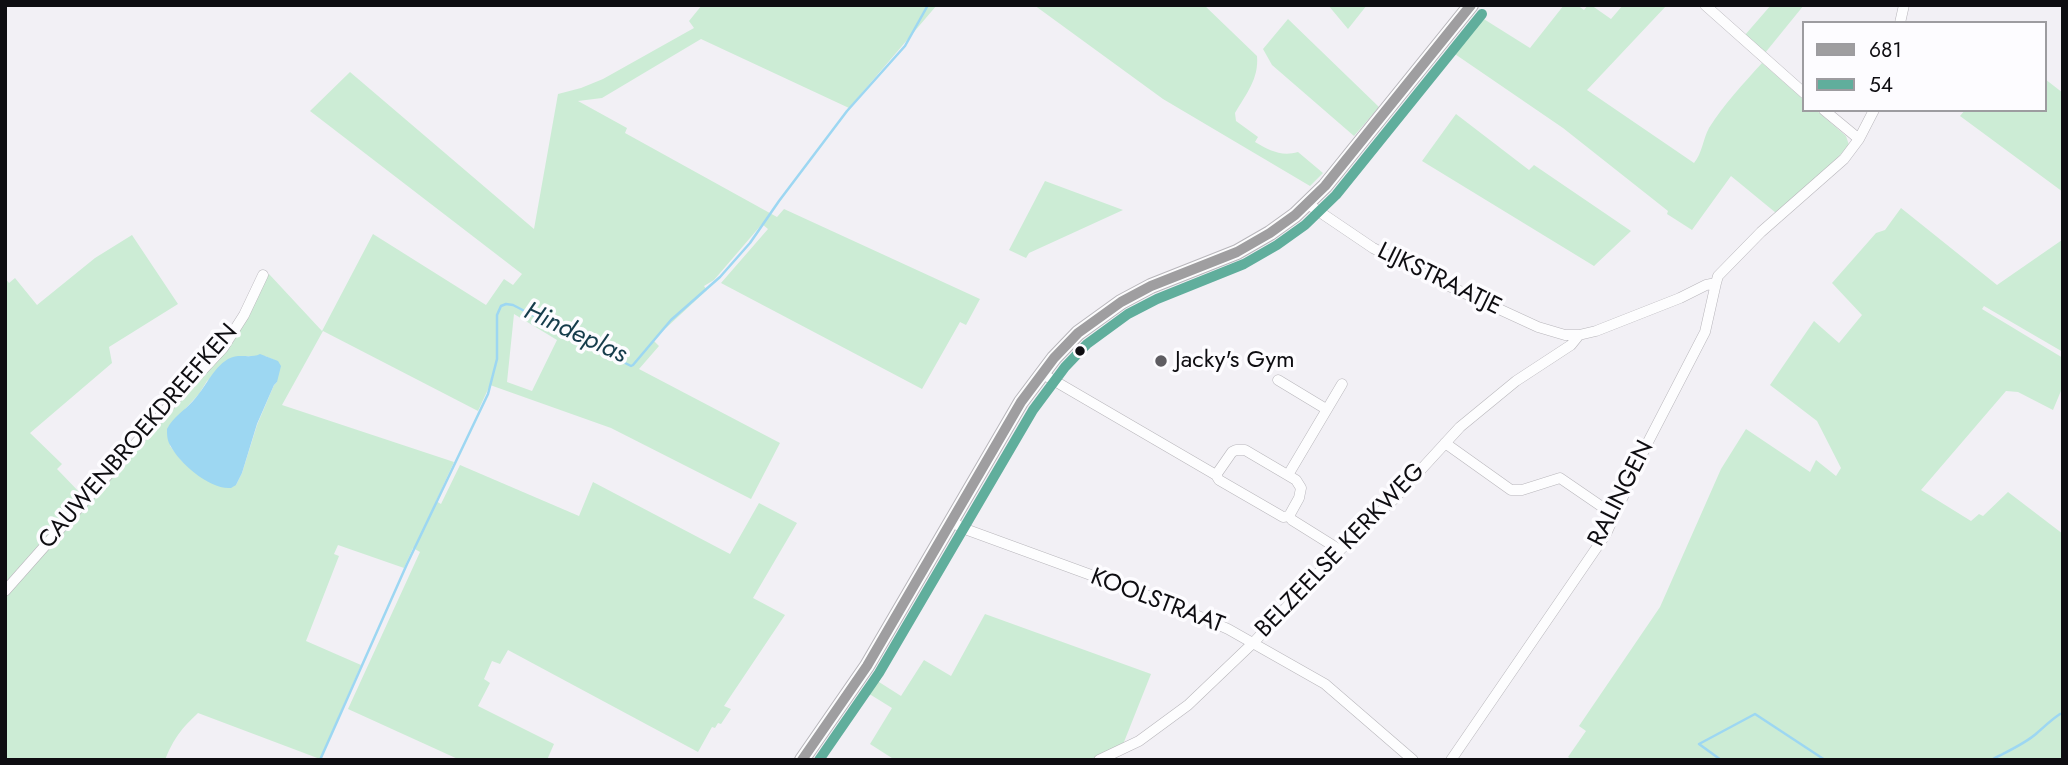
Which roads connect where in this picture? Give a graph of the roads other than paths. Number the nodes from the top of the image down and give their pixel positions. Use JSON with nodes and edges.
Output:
{"nodes":[{"id":1,"x":1471,"y":5,"type":"edge"},
{"id":2,"x":1704,"y":5,"type":"edge"},
{"id":3,"x":1802,"y":91,"type":"edge"},
{"id":4,"x":1826,"y":112,"type":"edge"},
{"id":5,"x":1873,"y":112,"type":"edge"},
{"id":6,"x":1858,"y":139,"type":"junction"},
{"id":7,"x":1308,"y":204,"type":"junction"},
{"id":8,"x":263,"y":275,"type":"dead end"},
{"id":9,"x":1716,"y":283,"type":"junction"},
{"id":10,"x":1580,"y":335,"type":"junction"},
{"id":11,"x":1041,"y":373,"type":"junction"},
{"id":12,"x":1278,"y":380,"type":"dead end"},
{"id":13,"x":1342,"y":384,"type":"dead end"},
{"id":14,"x":1326,"y":409,"type":"junction"},
{"id":15,"x":1445,"y":443,"type":"junction"},
{"id":16,"x":1216,"y":475,"type":"junction"},
{"id":17,"x":1288,"y":475,"type":"junction"},
{"id":18,"x":1615,"y":515,"type":"junction"},
{"id":19,"x":1289,"y":516,"type":"junction"},
{"id":20,"x":952,"y":522,"type":"junction"},
{"id":21,"x":1340,"y":550,"type":"junction"},
{"id":22,"x":5,"y":591,"type":"edge"},
{"id":23,"x":1254,"y":642,"type":"junction"},
{"id":24,"x":1120,"y":755,"type":"edge"},
{"id":25,"x":802,"y":760,"type":"edge"},
{"id":26,"x":1099,"y":760,"type":"edge"},
{"id":27,"x":1413,"y":760,"type":"edge"},
{"id":28,"x":1451,"y":760,"type":"edge"}],
"edges":[{"from":1,"to":7,"type":"street"},
{"from":2,"to":3,"type":"street"},
{"from":4,"to":6,"type":"street"},
{"from":5,"to":6,"type":"street","name":"RALINGEN"},
{"from":6,"to":9,"type":"street","name":"RALINGEN"},
{"from":7,"to":10,"type":"street","name":"LIJKSTRAATJE"},
{"from":7,"to":11,"type":"street"},
{"from":8,"to":22,"type":"street","name":"CAUWENBROEKDREEFKEN"},
{"from":9,"to":10,"type":"street","name":"RALINGEN"},
{"from":9,"to":18,"type":"street","name":"RALINGEN"},
{"from":10,"to":15,"type":"street","name":"BELZEELSE KERKWEG"},
{"from":11,"to":16,"type":"street"},
{"from":11,"to":20,"type":"street"},
{"from":12,"to":14,"type":"street"},
{"from":13,"to":14,"type":"street"},
{"from":14,"to":17,"type":"street"},
{"from":15,"to":18,"type":"street"},
{"from":15,"to":21,"type":"street","name":"BELZEELSE KERKWEG"},
{"from":16,"to":17,"type":"street"},
{"from":16,"to":19,"type":"street"},
{"from":17,"to":19,"type":"street"},
{"from":18,"to":28,"type":"street","name":"RALINGEN"},
{"from":19,"to":21,"type":"street"},
{"from":20,"to":23,"type":"street","name":"KOOLSTRAAT"},
{"from":20,"to":25,"type":"street"},
{"from":21,"to":23,"type":"street","name":"BELZEELSE KERKWEG"},
{"from":23,"to":24,"type":"street","name":"BELZEELSE KERKWEG"},
{"from":23,"to":27,"type":"street","name":"KOOLSTRAAT"},
{"from":24,"to":26,"type":"street","name":"BELZEELSE KERKWEG"}]}
